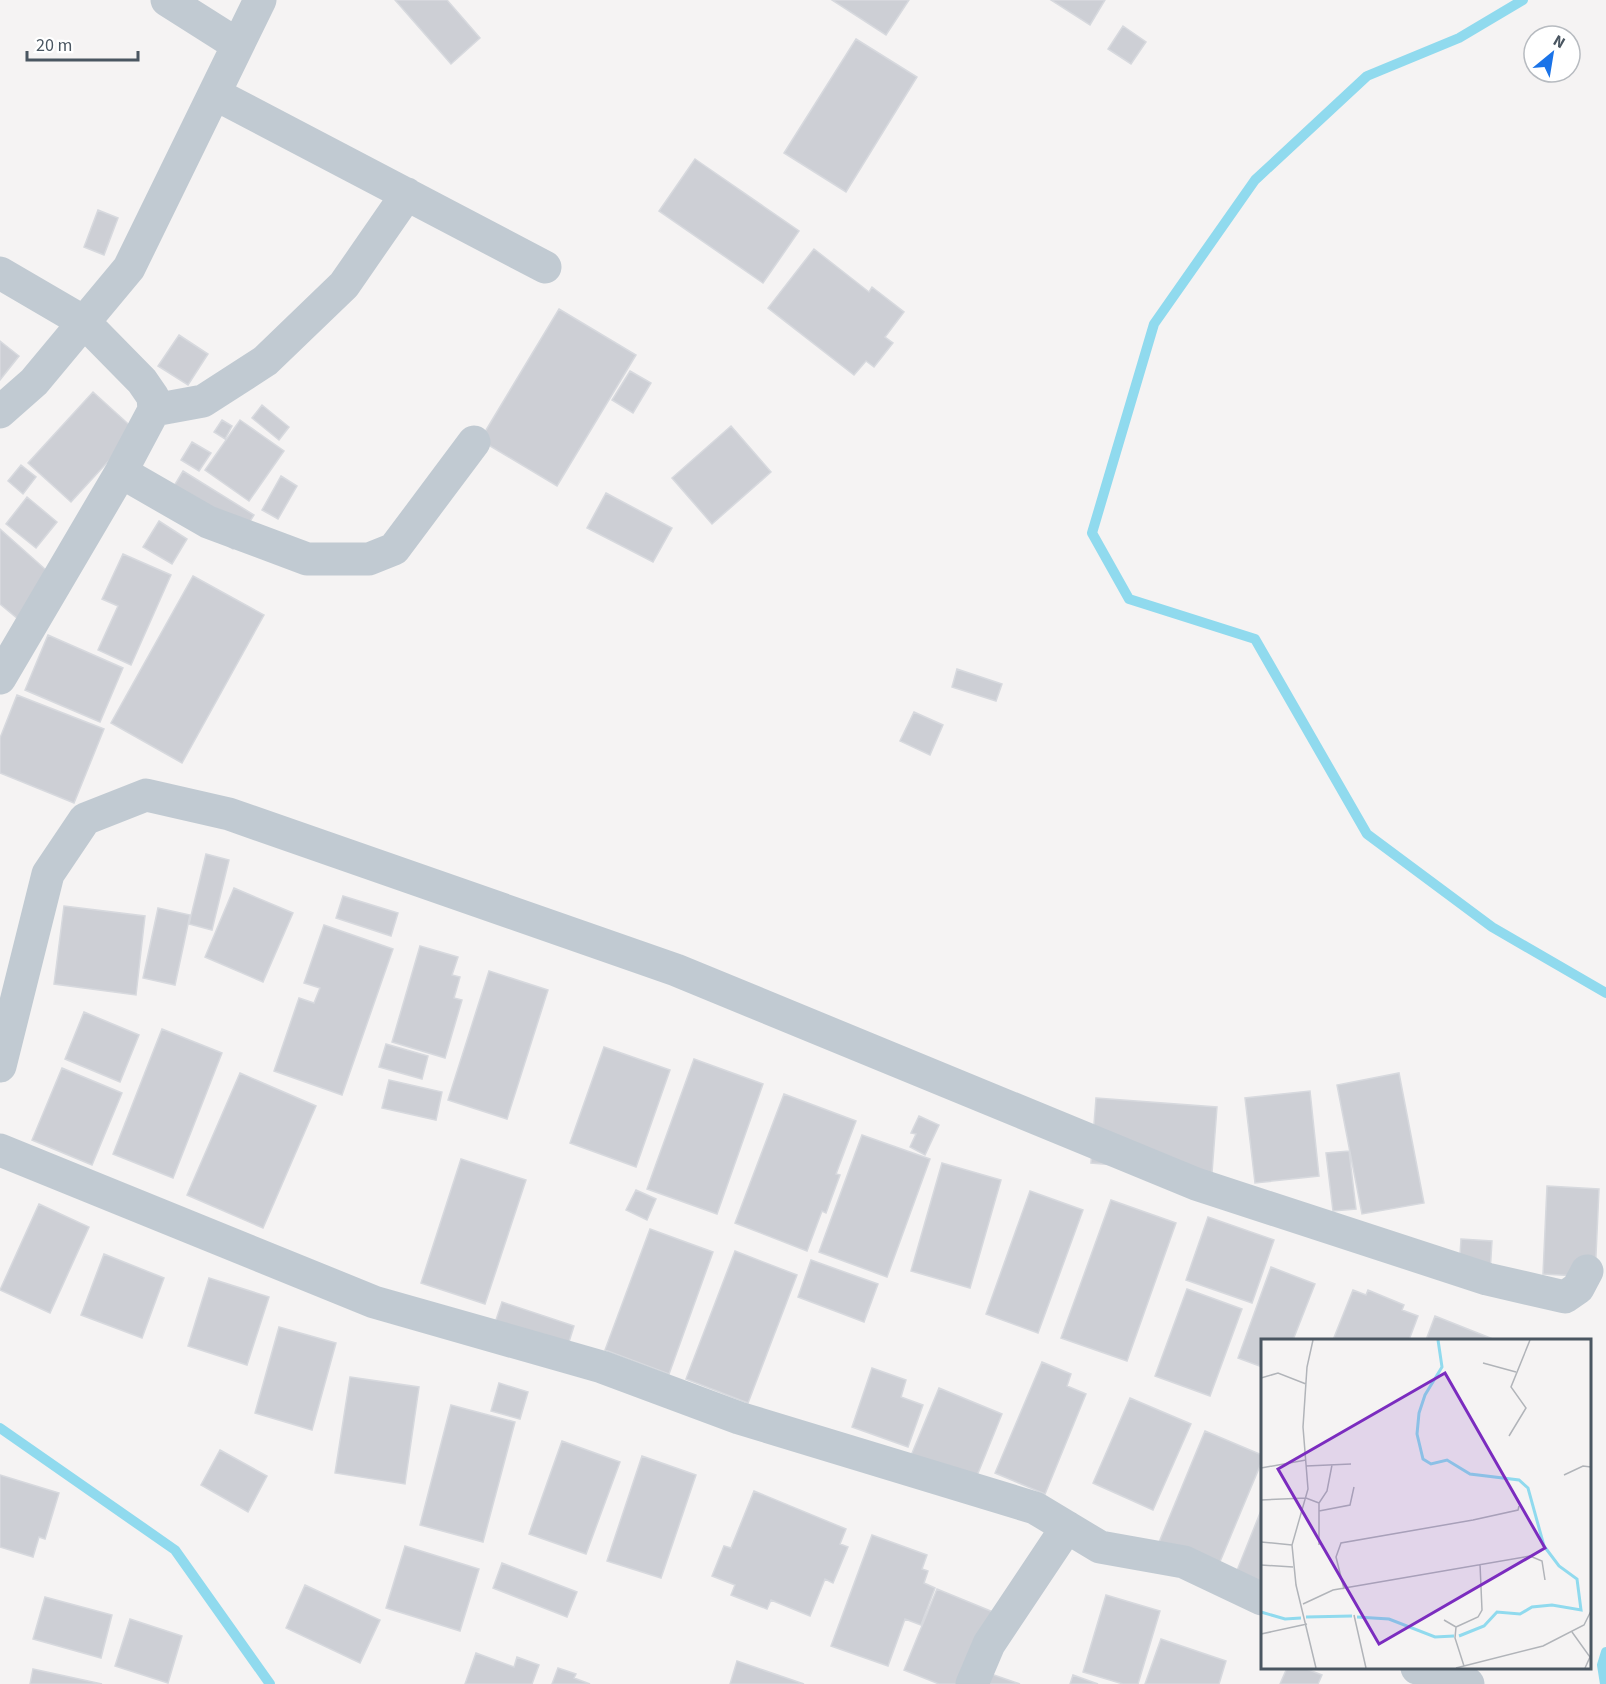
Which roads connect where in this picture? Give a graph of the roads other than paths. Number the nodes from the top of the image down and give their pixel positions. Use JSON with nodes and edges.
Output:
{"nodes":[{"id":1,"x":167,"y":0,"type":"edge"},
{"id":2,"x":260,"y":0,"type":"edge"},
{"id":3,"x":238,"y":45,"type":"junction"},
{"id":4,"x":215,"y":94,"type":"junction"},
{"id":5,"x":407,"y":194,"type":"junction"},
{"id":6,"x":545,"y":267,"type":"dead end"},
{"id":7,"x":0,"y":273,"type":"edge"},
{"id":8,"x":84,"y":322,"type":"junction"},
{"id":9,"x":154,"y":410,"type":"junction"},
{"id":10,"x":0,"y":412,"type":"edge"},
{"id":11,"x":474,"y":442,"type":"dead end"},
{"id":12,"x":121,"y":471,"type":"junction"},
{"id":13,"x":0,"y":678,"type":"edge"},
{"id":14,"x":0,"y":1066,"type":"edge"},
{"id":15,"x":0,"y":1150,"type":"edge"},
{"id":16,"x":1587,"y":1271,"type":"dead end"},
{"id":17,"x":1067,"y":1527,"type":"junction"},
{"id":18,"x":1261,"y":1598,"type":"edge"},
{"id":19,"x":1421,"y":1669,"type":"edge"},
{"id":20,"x":972,"y":1684,"type":"edge"},
{"id":21,"x":1468,"y":1684,"type":"edge"}],
"edges":[{"from":1,"to":3,"type":"street"},
{"from":2,"to":3,"type":"street"},
{"from":3,"to":4,"type":"street"},
{"from":4,"to":5,"type":"street"},
{"from":4,"to":8,"type":"street"},
{"from":5,"to":6,"type":"street"},
{"from":5,"to":9,"type":"street"},
{"from":7,"to":8,"type":"street"},
{"from":8,"to":9,"type":"street"},
{"from":8,"to":10,"type":"street"},
{"from":9,"to":12,"type":"street"},
{"from":11,"to":12,"type":"street"},
{"from":12,"to":13,"type":"street"},
{"from":14,"to":16,"type":"street"},
{"from":15,"to":17,"type":"street"},
{"from":17,"to":18,"type":"street"},
{"from":17,"to":20,"type":"street"},
{"from":19,"to":21,"type":"street"}]}
